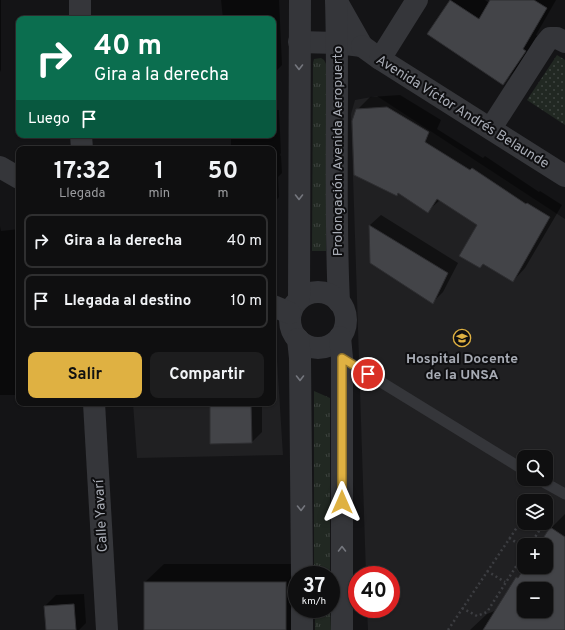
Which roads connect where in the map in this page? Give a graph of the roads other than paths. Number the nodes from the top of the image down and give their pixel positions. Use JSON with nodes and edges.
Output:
{"nodes":[{"id":1,"x":80,"y":0,"type":"edge"},
{"id":2,"x":300,"y":0,"type":"edge"},
{"id":3,"x":336,"y":0,"type":"edge"},
{"id":4,"x":417,"y":0,"type":"edge"},
{"id":5,"x":80,"y":16,"type":"edge"},
{"id":6,"x":299,"y":42,"type":"junction"},
{"id":7,"x":565,"y":42,"type":"edge"},
{"id":8,"x":338,"y":43,"type":"junction"},
{"id":9,"x":362,"y":46,"type":"junction"},
{"id":10,"x":380,"y":59,"type":"junction"},
{"id":11,"x":491,"y":128,"type":"junction"},
{"id":12,"x":0,"y":167,"type":"edge"},
{"id":13,"x":16,"y":176,"type":"edge"},
{"id":14,"x":565,"y":176,"type":"edge"},
{"id":15,"x":339,"y":302,"type":"junction"},
{"id":16,"x":287,"y":306,"type":"edge"},
{"id":17,"x":298,"y":339,"type":"junction"},
{"id":18,"x":341,"y":348,"type":"junction"},
{"id":19,"x":94,"y":406,"type":"edge"},
{"id":20,"x":517,"y":465,"type":"edge"},
{"id":21,"x":551,"y":486,"type":"edge"},
{"id":22,"x":565,"y":494,"type":"edge"},
{"id":23,"x":302,"y":566,"type":"edge"},
{"id":24,"x":302,"y":618,"type":"edge"},
{"id":25,"x":107,"y":630,"type":"edge"},
{"id":26,"x":302,"y":630,"type":"edge"},
{"id":27,"x":342,"y":630,"type":"edge"}],
"edges":[{"from":1,"to":5,"type":"street"},
{"from":2,"to":6,"type":"street"},
{"from":3,"to":8,"type":"street","name":"Prolongación Avenida Aeropuerto"},
{"from":3,"to":9,"type":"street","name":"Avenida Víctor Andrés Belaunde"},
{"from":4,"to":10,"type":"street"},
{"from":6,"to":8,"type":"street","name":"Avenida Víctor Andrés Belaunde"},
{"from":6,"to":16,"type":"street","one_way":true},
{"from":7,"to":11,"type":"street"},
{"from":8,"to":9,"type":"street","name":"Avenida Víctor Andrés Belaunde"},
{"from":8,"to":15,"type":"street","name":"Prolongación Avenida Aeropuerto"},
{"from":9,"to":10,"type":"street","name":"Avenida Víctor Andrés Belaunde"},
{"from":10,"to":11,"type":"street","name":"Avenida Víctor Andrés Belaunde"},
{"from":11,"to":14,"type":"street","name":"Avenida Víctor Andrés Belaunde"},
{"from":12,"to":13,"type":"street"},
{"from":15,"to":16,"type":"street"},
{"from":15,"to":18,"type":"street"},
{"from":16,"to":17,"type":"street"},
{"from":17,"to":18,"type":"street"},
{"from":17,"to":23,"type":"street","one_way":true},
{"from":18,"to":20,"type":"lane"},
{"from":27,"to":18,"type":"street","one_way":true},
{"from":19,"to":25,"type":"street","name":"Calle Yavarí"},
{"from":21,"to":22,"type":"lane"},
{"from":24,"to":26,"type":"street"}]}
